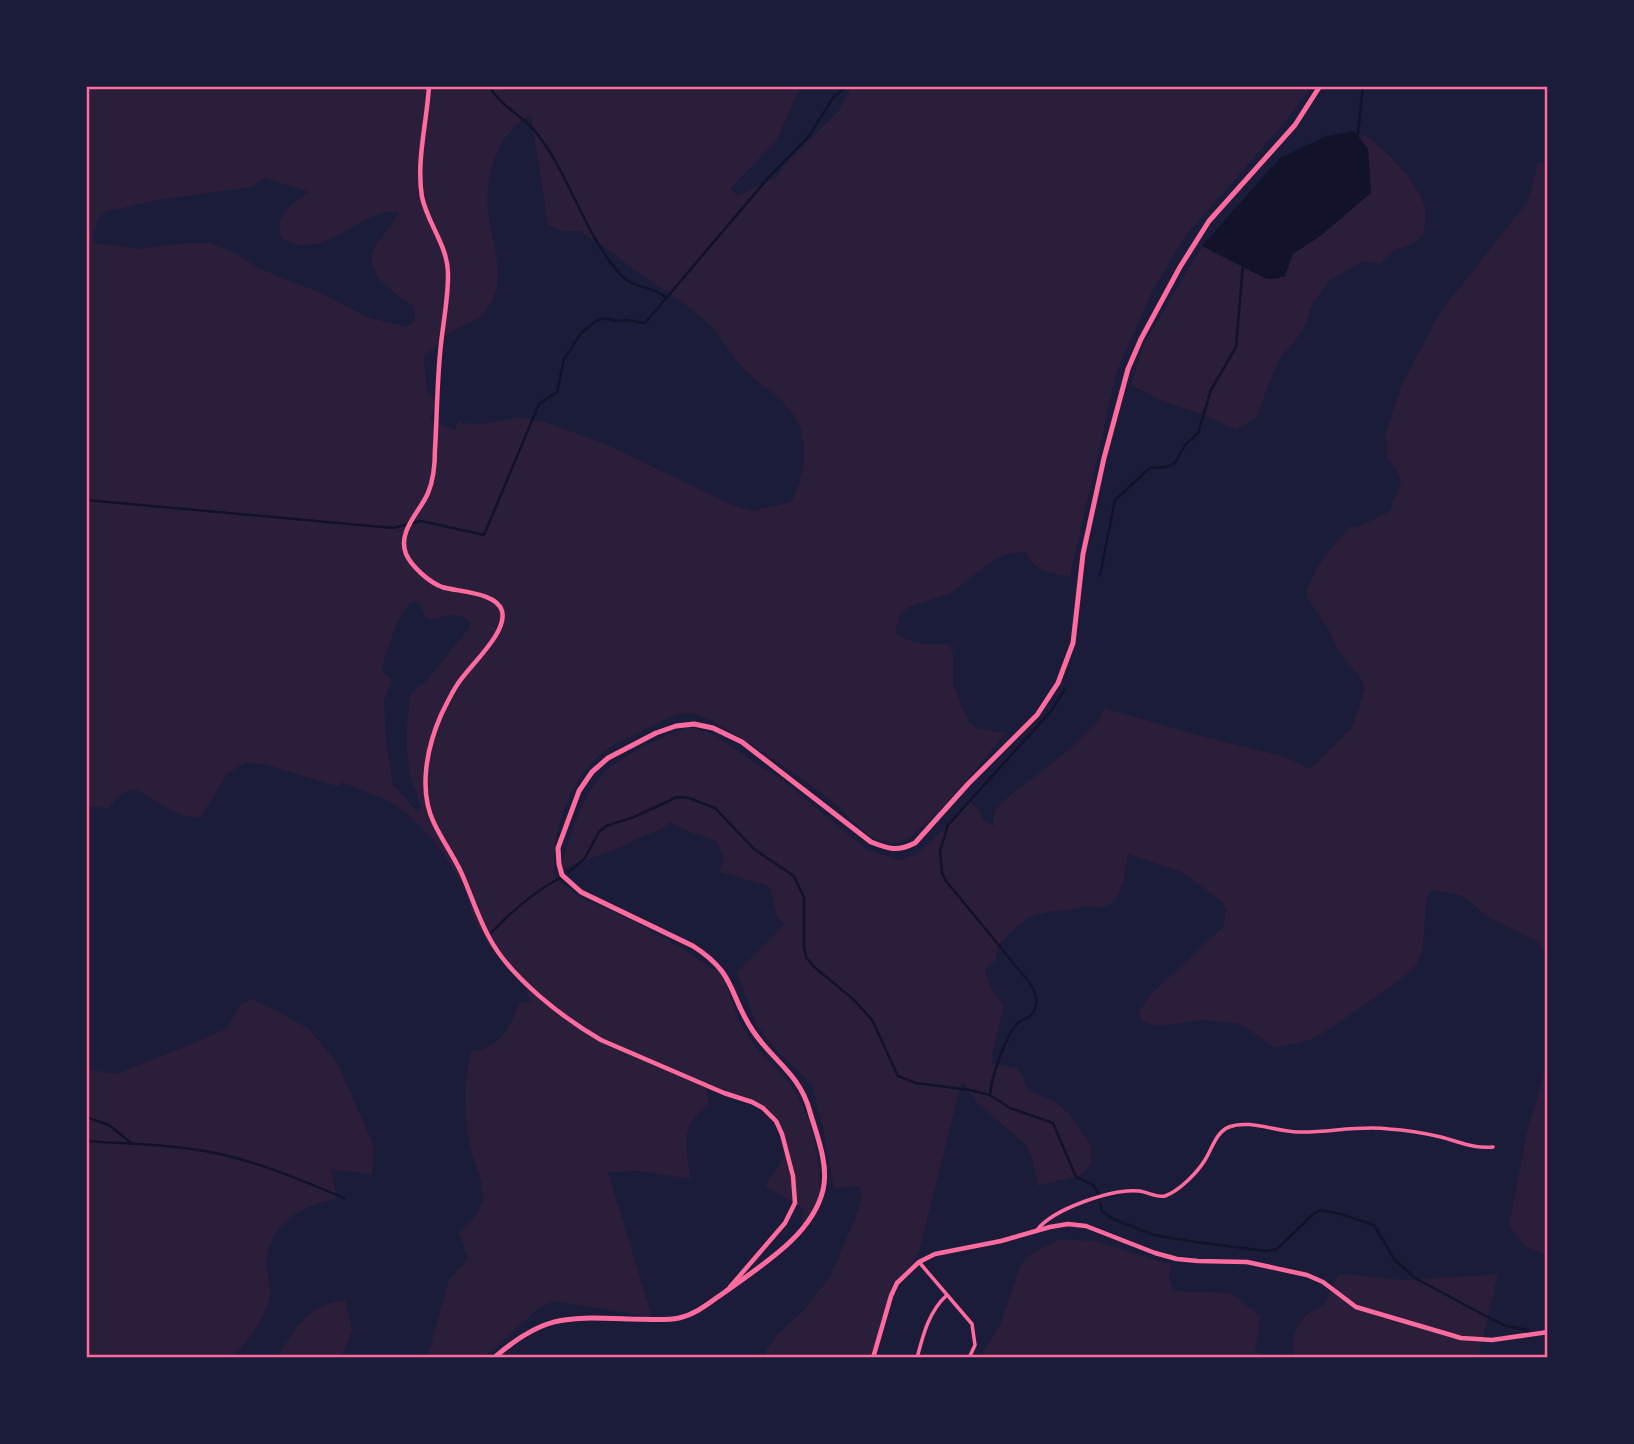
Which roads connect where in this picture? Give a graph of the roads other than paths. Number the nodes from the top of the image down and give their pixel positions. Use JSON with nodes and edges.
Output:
{"nodes":[{"id":1,"x":429,"y":86,"type":"edge"},
{"id":2,"x":1321,"y":86,"type":"edge"},
{"id":3,"x":1493,"y":1147,"type":"dead end"},
{"id":4,"x":1037,"y":1230,"type":"junction"},
{"id":5,"x":919,"y":1262,"type":"junction"},
{"id":6,"x":727,"y":1290,"type":"junction"},
{"id":7,"x":947,"y":1294,"type":"junction"},
{"id":8,"x":1548,"y":1332,"type":"edge"},
{"id":9,"x":494,"y":1358,"type":"edge"},
{"id":10,"x":873,"y":1358,"type":"edge"},
{"id":11,"x":917,"y":1358,"type":"edge"},
{"id":12,"x":969,"y":1358,"type":"edge"}],
"edges":[{"from":1,"to":6,"type":"street"},
{"from":2,"to":6,"type":"main road"},
{"from":3,"to":4,"type":"street"},
{"from":4,"to":5,"type":"street"},
{"from":4,"to":8,"type":"street"},
{"from":5,"to":7,"type":"street"},
{"from":5,"to":10,"type":"street"},
{"from":6,"to":9,"type":"main road"},
{"from":7,"to":11,"type":"street"},
{"from":7,"to":12,"type":"street"}]}
